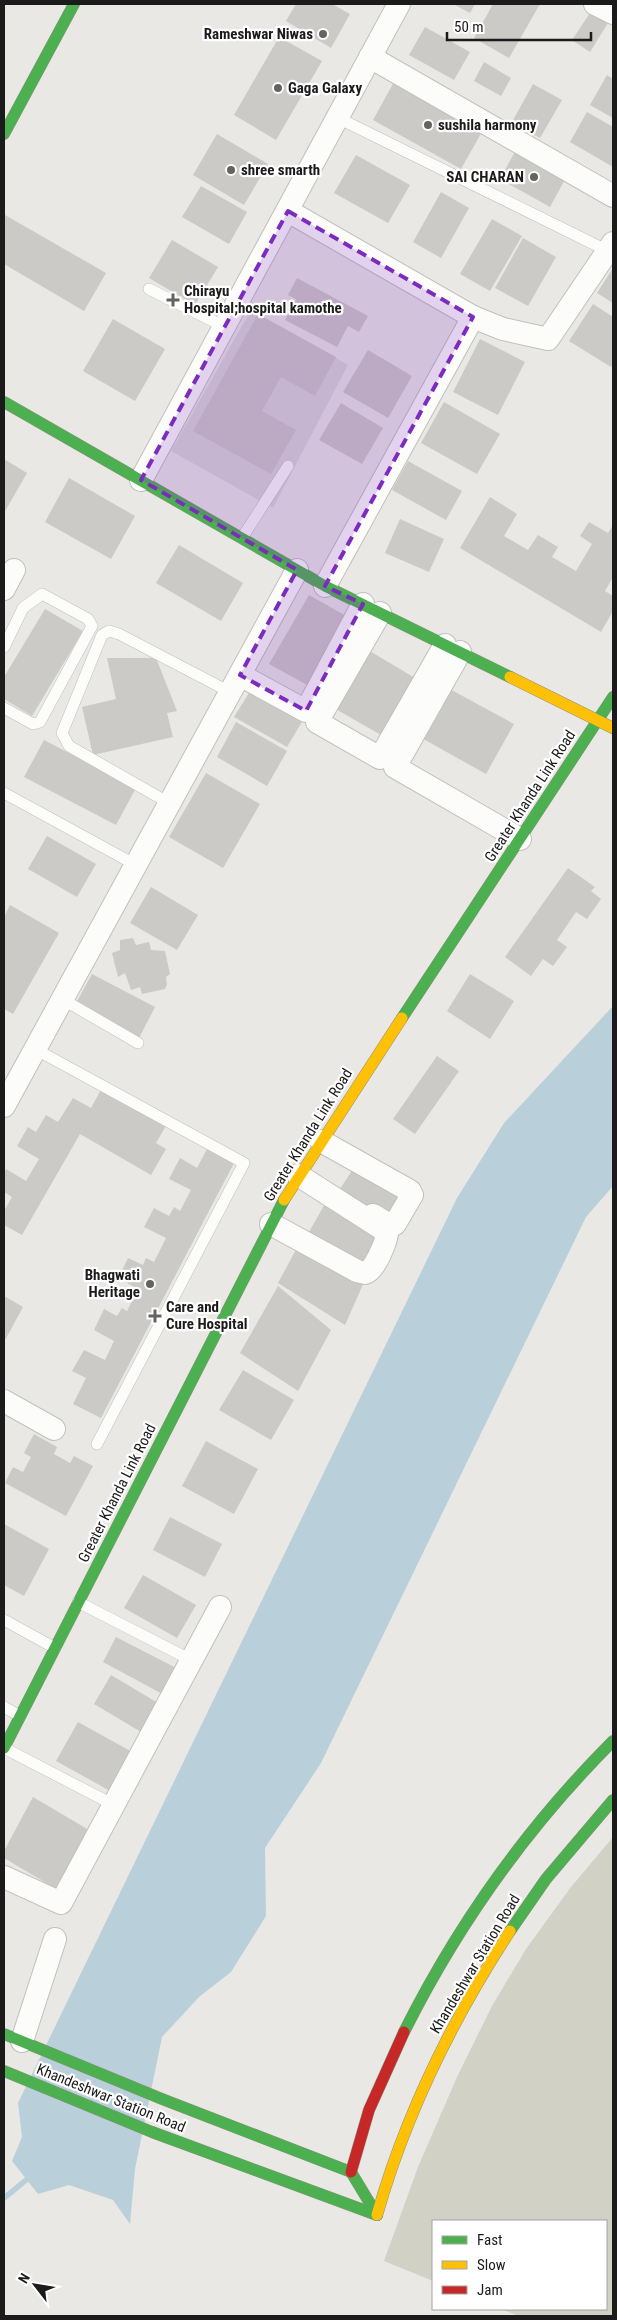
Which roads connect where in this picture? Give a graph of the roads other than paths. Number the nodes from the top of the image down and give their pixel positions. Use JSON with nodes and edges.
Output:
{"nodes":[{"id":1,"x":74,"y":4,"type":"edge"},
{"id":2,"x":399,"y":4,"type":"edge"},
{"id":3,"x":594,"y":4,"type":"edge"},
{"id":4,"x":613,"y":13,"type":"edge"},
{"id":5,"x":370,"y":57,"type":"junction"},
{"id":6,"x":338,"y":118,"type":"junction"},
{"id":7,"x":4,"y":134,"type":"edge"},
{"id":8,"x":613,"y":196,"type":"edge"},
{"id":9,"x":288,"y":212,"type":"junction"},
{"id":10,"x":610,"y":247,"type":"edge"},
{"id":11,"x":149,"y":289,"type":"dead end"},
{"id":12,"x":473,"y":317,"type":"junction"},
{"id":13,"x":225,"y":327,"type":"junction"},
{"id":14,"x":4,"y":402,"type":"edge"},
{"id":15,"x":288,"y":466,"type":"dead end"},
{"id":16,"x":141,"y":480,"type":"junction"},
{"id":17,"x":242,"y":538,"type":"junction"},
{"id":18,"x":14,"y":570,"type":"dead end"},
{"id":19,"x":297,"y":570,"type":"junction"},
{"id":20,"x":325,"y":586,"type":"junction"},
{"id":21,"x":4,"y":590,"type":"edge"},
{"id":22,"x":372,"y":609,"type":"junction"},
{"id":23,"x":4,"y":647,"type":"edge"},
{"id":24,"x":452,"y":649,"type":"junction"},
{"id":25,"x":235,"y":684,"type":"junction"},
{"id":26,"x":613,"y":697,"type":"edge"},
{"id":27,"x":4,"y":708,"type":"edge"},
{"id":28,"x":598,"y":721,"type":"junction"},
{"id":29,"x":613,"y":728,"type":"edge"},
{"id":30,"x":4,"y":794,"type":"edge"},
{"id":31,"x":169,"y":803,"type":"junction"},
{"id":32,"x":520,"y":839,"type":"junction"},
{"id":33,"x":136,"y":865,"type":"junction"},
{"id":34,"x":62,"y":999,"type":"junction"},
{"id":35,"x":138,"y":1043,"type":"dead end"},
{"id":36,"x":35,"y":1049,"type":"junction"},
{"id":37,"x":10,"y":1081,"type":"edge"},
{"id":38,"x":4,"y":1106,"type":"edge"},
{"id":39,"x":320,"y":1142,"type":"junction"},
{"id":40,"x":300,"y":1173,"type":"junction"},
{"id":41,"x":271,"y":1224,"type":"junction"},
{"id":42,"x":4,"y":1401,"type":"edge"},
{"id":43,"x":54,"y":1429,"type":"dead end"},
{"id":44,"x":97,"y":1444,"type":"dead end"},
{"id":45,"x":78,"y":1602,"type":"junction"},
{"id":46,"x":220,"y":1607,"type":"dead end"},
{"id":47,"x":4,"y":1620,"type":"edge"},
{"id":48,"x":55,"y":1648,"type":"junction"},
{"id":49,"x":192,"y":1660,"type":"junction"},
{"id":50,"x":4,"y":1707,"type":"edge"},
{"id":51,"x":20,"y":1716,"type":"junction"},
{"id":52,"x":612,"y":1743,"type":"edge"},
{"id":53,"x":4,"y":1748,"type":"edge"},
{"id":54,"x":610,"y":1801,"type":"edge"},
{"id":55,"x":114,"y":1805,"type":"junction"},
{"id":56,"x":4,"y":1877,"type":"edge"},
{"id":57,"x":55,"y":1939,"type":"dead end"},
{"id":58,"x":18,"y":2040,"type":"edge"},
{"id":59,"x":4,"y":2071,"type":"edge"},
{"id":60,"x":351,"y":2172,"type":"junction"},
{"id":61,"x":377,"y":2215,"type":"junction"}],
"edges":[{"from":1,"to":7,"type":"street"},
{"from":2,"to":5,"type":"street"},
{"from":3,"to":4,"type":"street"},
{"from":5,"to":6,"type":"street"},
{"from":5,"to":8,"type":"street"},
{"from":6,"to":9,"type":"street"},
{"from":6,"to":10,"type":"lane"},
{"from":9,"to":12,"type":"street"},
{"from":9,"to":13,"type":"street"},
{"from":10,"to":12,"type":"street"},
{"from":11,"to":13,"type":"lane"},
{"from":12,"to":20,"type":"street"},
{"from":13,"to":16,"type":"street"},
{"from":14,"to":16,"type":"street"},
{"from":15,"to":17,"type":"lane"},
{"from":16,"to":17,"type":"street"},
{"from":17,"to":19,"type":"street"},
{"from":18,"to":21,"type":"street"},
{"from":19,"to":20,"type":"street"},
{"from":19,"to":25,"type":"street"},
{"from":20,"to":22,"type":"street"},
{"from":22,"to":24,"type":"street"},
{"from":22,"to":24,"type":"street"},
{"from":22,"to":25,"type":"street"},
{"from":23,"to":27,"type":"lane"},
{"from":24,"to":28,"type":"street"},
{"from":24,"to":32,"type":"street"},
{"from":25,"to":31,"type":"street"},
{"from":25,"to":31,"type":"lane"},
{"from":26,"to":28,"type":"street","name":"Greater Khanda Link Road"},
{"from":28,"to":29,"type":"street"},
{"from":28,"to":32,"type":"street","name":"Greater Khanda Link Road"},
{"from":30,"to":33,"type":"lane"},
{"from":31,"to":33,"type":"street"},
{"from":32,"to":39,"type":"street","name":"Greater Khanda Link Road"},
{"from":33,"to":34,"type":"street"},
{"from":34,"to":35,"type":"lane"},
{"from":34,"to":36,"type":"street"},
{"from":36,"to":37,"type":"street"},
{"from":36,"to":44,"type":"lane"},
{"from":37,"to":38,"type":"street"},
{"from":39,"to":40,"type":"street","name":"Greater Khanda Link Road"},
{"from":39,"to":40,"type":"street"},
{"from":40,"to":41,"type":"street","name":"Greater Khanda Link Road"},
{"from":40,"to":41,"type":"street"},
{"from":41,"to":45,"type":"street","name":"Greater Khanda Link Road"},
{"from":42,"to":43,"type":"street"},
{"from":45,"to":48,"type":"street","name":"Greater Khanda Link Road"},
{"from":45,"to":49,"type":"lane"},
{"from":46,"to":49,"type":"street"},
{"from":47,"to":48,"type":"lane"},
{"from":48,"to":51,"type":"street","name":"Greater Khanda Link Road"},
{"from":49,"to":55,"type":"street"},
{"from":50,"to":51,"type":"lane"},
{"from":51,"to":53,"type":"street","name":"Greater Khanda Link Road"},
{"from":52,"to":60,"type":"street","name":"Khandeshwar Station Road"},
{"from":53,"to":55,"type":"lane"},
{"from":54,"to":61,"type":"street","name":"Khandeshwar Station Road"},
{"from":55,"to":56,"type":"street"},
{"from":57,"to":58,"type":"street"},
{"from":58,"to":60,"type":"street","name":"Khandeshwar Station Road"},
{"from":59,"to":61,"type":"street","name":"Khandeshwar Station Road"},
{"from":60,"to":61,"type":"street"}]}
